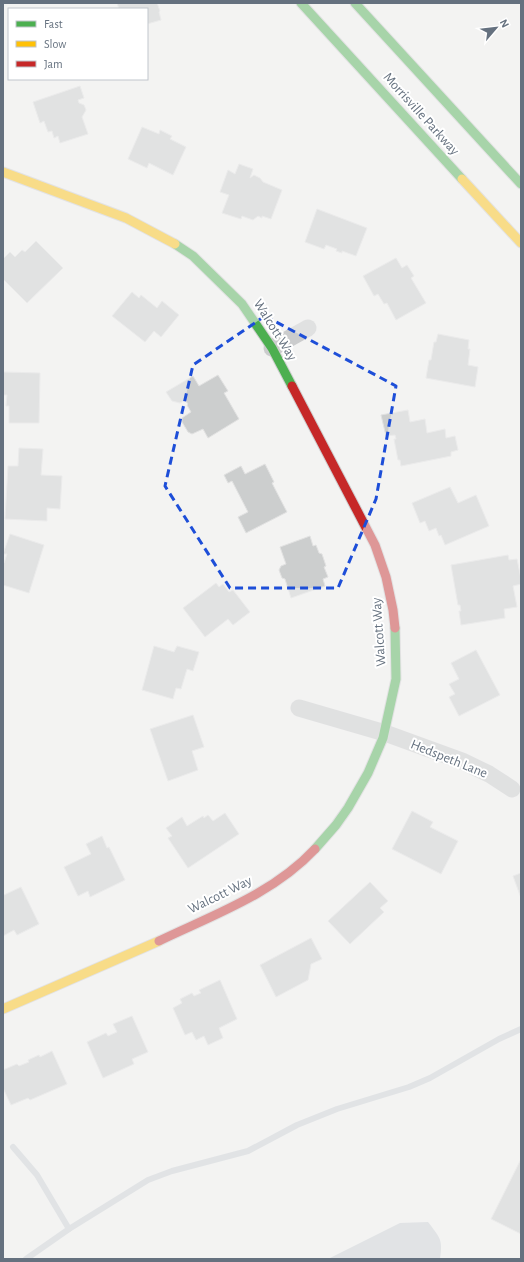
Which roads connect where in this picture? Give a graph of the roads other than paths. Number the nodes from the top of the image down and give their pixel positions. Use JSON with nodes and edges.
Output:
{"nodes":[{"id":1,"x":301,"y":3,"type":"edge"},
{"id":2,"x":355,"y":3,"type":"edge"},
{"id":3,"x":3,"y":172,"type":"edge"},
{"id":4,"x":521,"y":184,"type":"edge"},
{"id":5,"x":521,"y":243,"type":"edge"},
{"id":6,"x":308,"y":328,"type":"dead end"},
{"id":7,"x":272,"y":348,"type":"junction"},
{"id":8,"x":299,"y":708,"type":"dead end"},
{"id":9,"x":385,"y":733,"type":"junction"},
{"id":10,"x":512,"y":789,"type":"dead end"},
{"id":11,"x":3,"y":1009,"type":"edge"}],
"edges":[{"from":1,"to":5,"type":"street","name":"Morrisville Parkway"},
{"from":2,"to":4,"type":"street","name":"Morrisville Parkway"},
{"from":3,"to":7,"type":"street","name":"Walcott Way"},
{"from":6,"to":7,"type":"street"},
{"from":7,"to":9,"type":"street","name":"Walcott Way"},
{"from":8,"to":9,"type":"street","name":"Hedspeth Lane"},
{"from":9,"to":10,"type":"street","name":"Hedspeth Lane"},
{"from":9,"to":11,"type":"street","name":"Walcott Way"}]}
